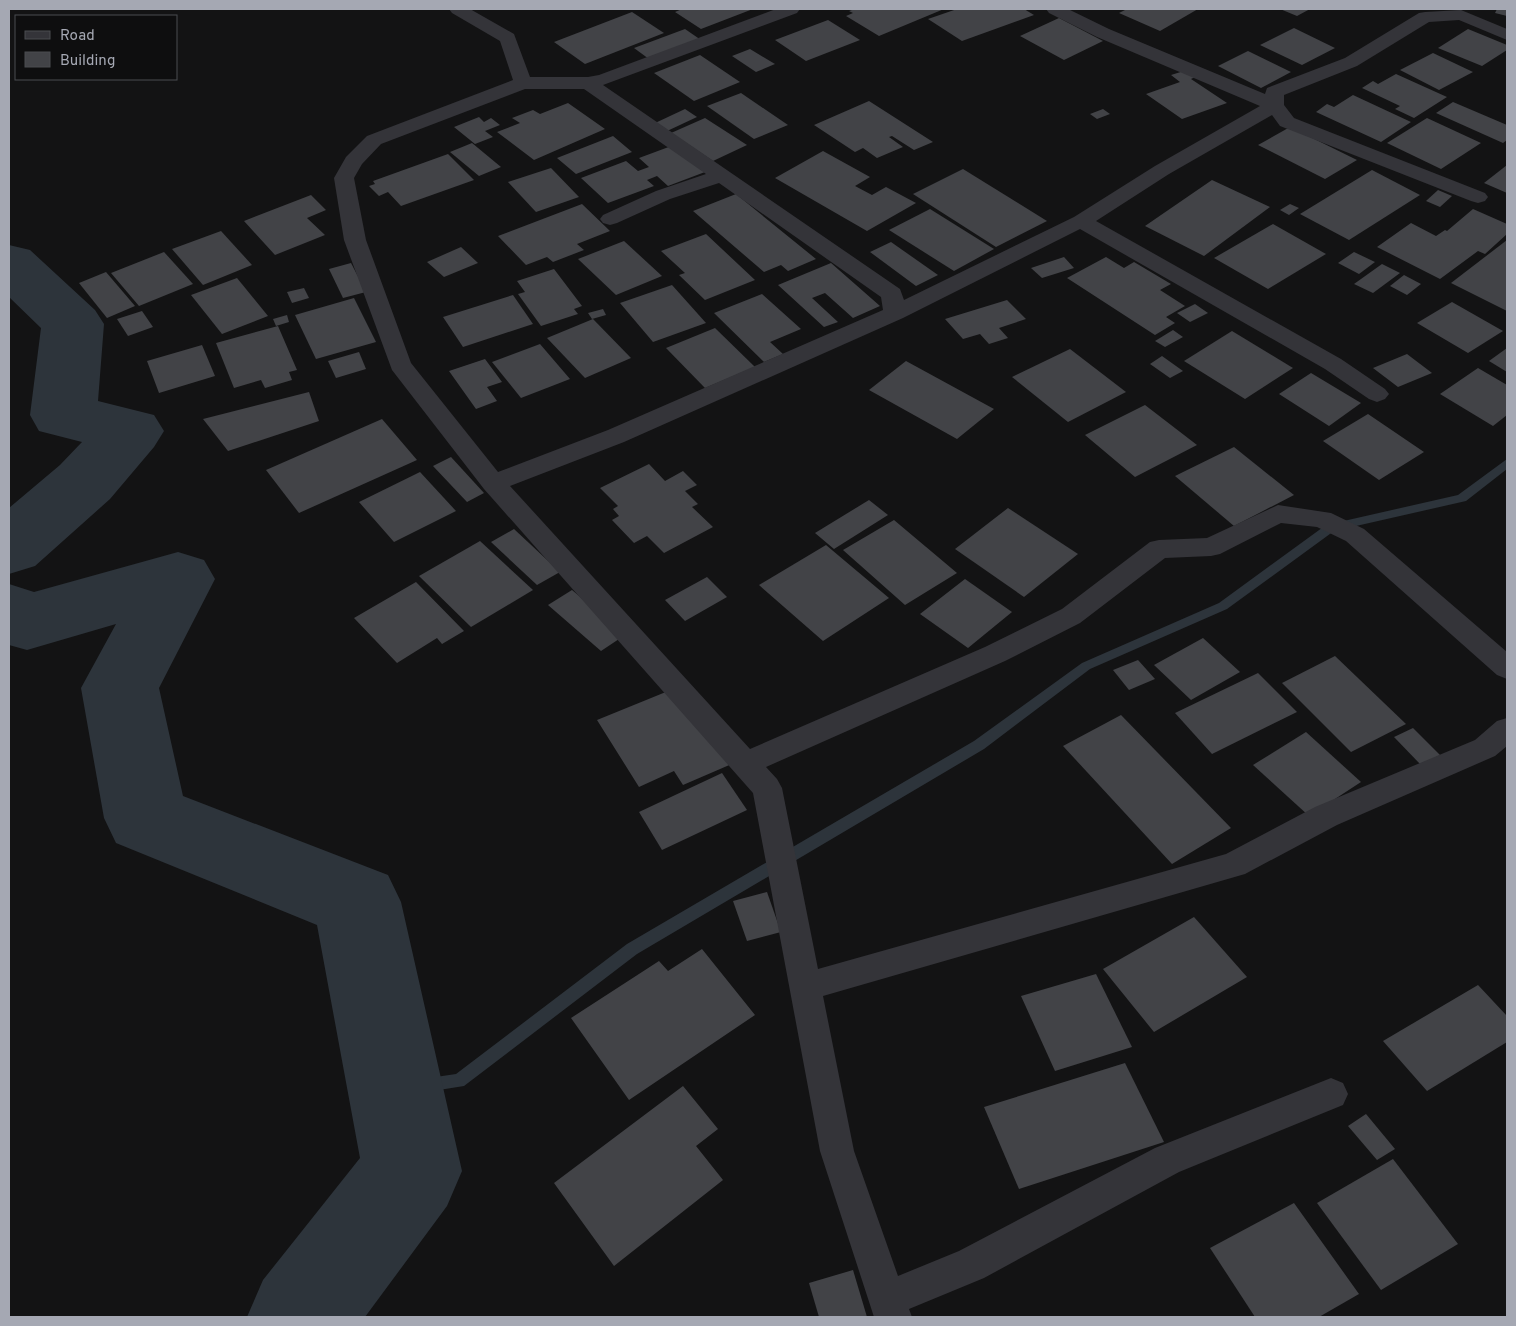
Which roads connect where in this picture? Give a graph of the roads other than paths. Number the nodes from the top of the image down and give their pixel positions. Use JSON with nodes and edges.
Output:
{"nodes":[{"id":1,"x":458,"y":9,"type":"edge"},
{"id":2,"x":791,"y":9,"type":"edge"},
{"id":3,"x":1055,"y":9,"type":"edge"},
{"id":4,"x":1420,"y":13,"type":"edge"},
{"id":5,"x":1507,"y":34,"type":"edge"},
{"id":6,"x":523,"y":83,"type":"junction"},
{"id":7,"x":588,"y":83,"type":"junction"},
{"id":8,"x":1275,"y":105,"type":"junction"},
{"id":9,"x":721,"y":175,"type":"junction"},
{"id":10,"x":1478,"y":198,"type":"dead end"},
{"id":11,"x":610,"y":219,"type":"dead end"},
{"id":12,"x":1080,"y":221,"type":"junction"},
{"id":13,"x":895,"y":313,"type":"junction"},
{"id":14,"x":1377,"y":394,"type":"dead end"},
{"id":15,"x":493,"y":483,"type":"junction"},
{"id":16,"x":1507,"y":668,"type":"edge"},
{"id":17,"x":1507,"y":729,"type":"edge"},
{"id":18,"x":745,"y":764,"type":"junction"},
{"id":19,"x":805,"y":987,"type":"junction"},
{"id":20,"x":1331,"y":1094,"type":"dead end"},
{"id":21,"x":890,"y":1308,"type":"edge"}],
"edges":[{"from":1,"to":6,"type":"street"},
{"from":2,"to":7,"type":"street"},
{"from":3,"to":8,"type":"street"},
{"from":4,"to":5,"type":"street"},
{"from":4,"to":8,"type":"street"},
{"from":6,"to":7,"type":"street"},
{"from":6,"to":15,"type":"street"},
{"from":7,"to":9,"type":"street"},
{"from":8,"to":10,"type":"street"},
{"from":8,"to":12,"type":"street"},
{"from":9,"to":11,"type":"street"},
{"from":9,"to":13,"type":"street"},
{"from":12,"to":13,"type":"street"},
{"from":12,"to":14,"type":"street"},
{"from":13,"to":15,"type":"street"},
{"from":15,"to":18,"type":"street"},
{"from":16,"to":18,"type":"street"},
{"from":17,"to":19,"type":"street"},
{"from":18,"to":19,"type":"street"},
{"from":19,"to":21,"type":"street"},
{"from":20,"to":21,"type":"street"}]}
